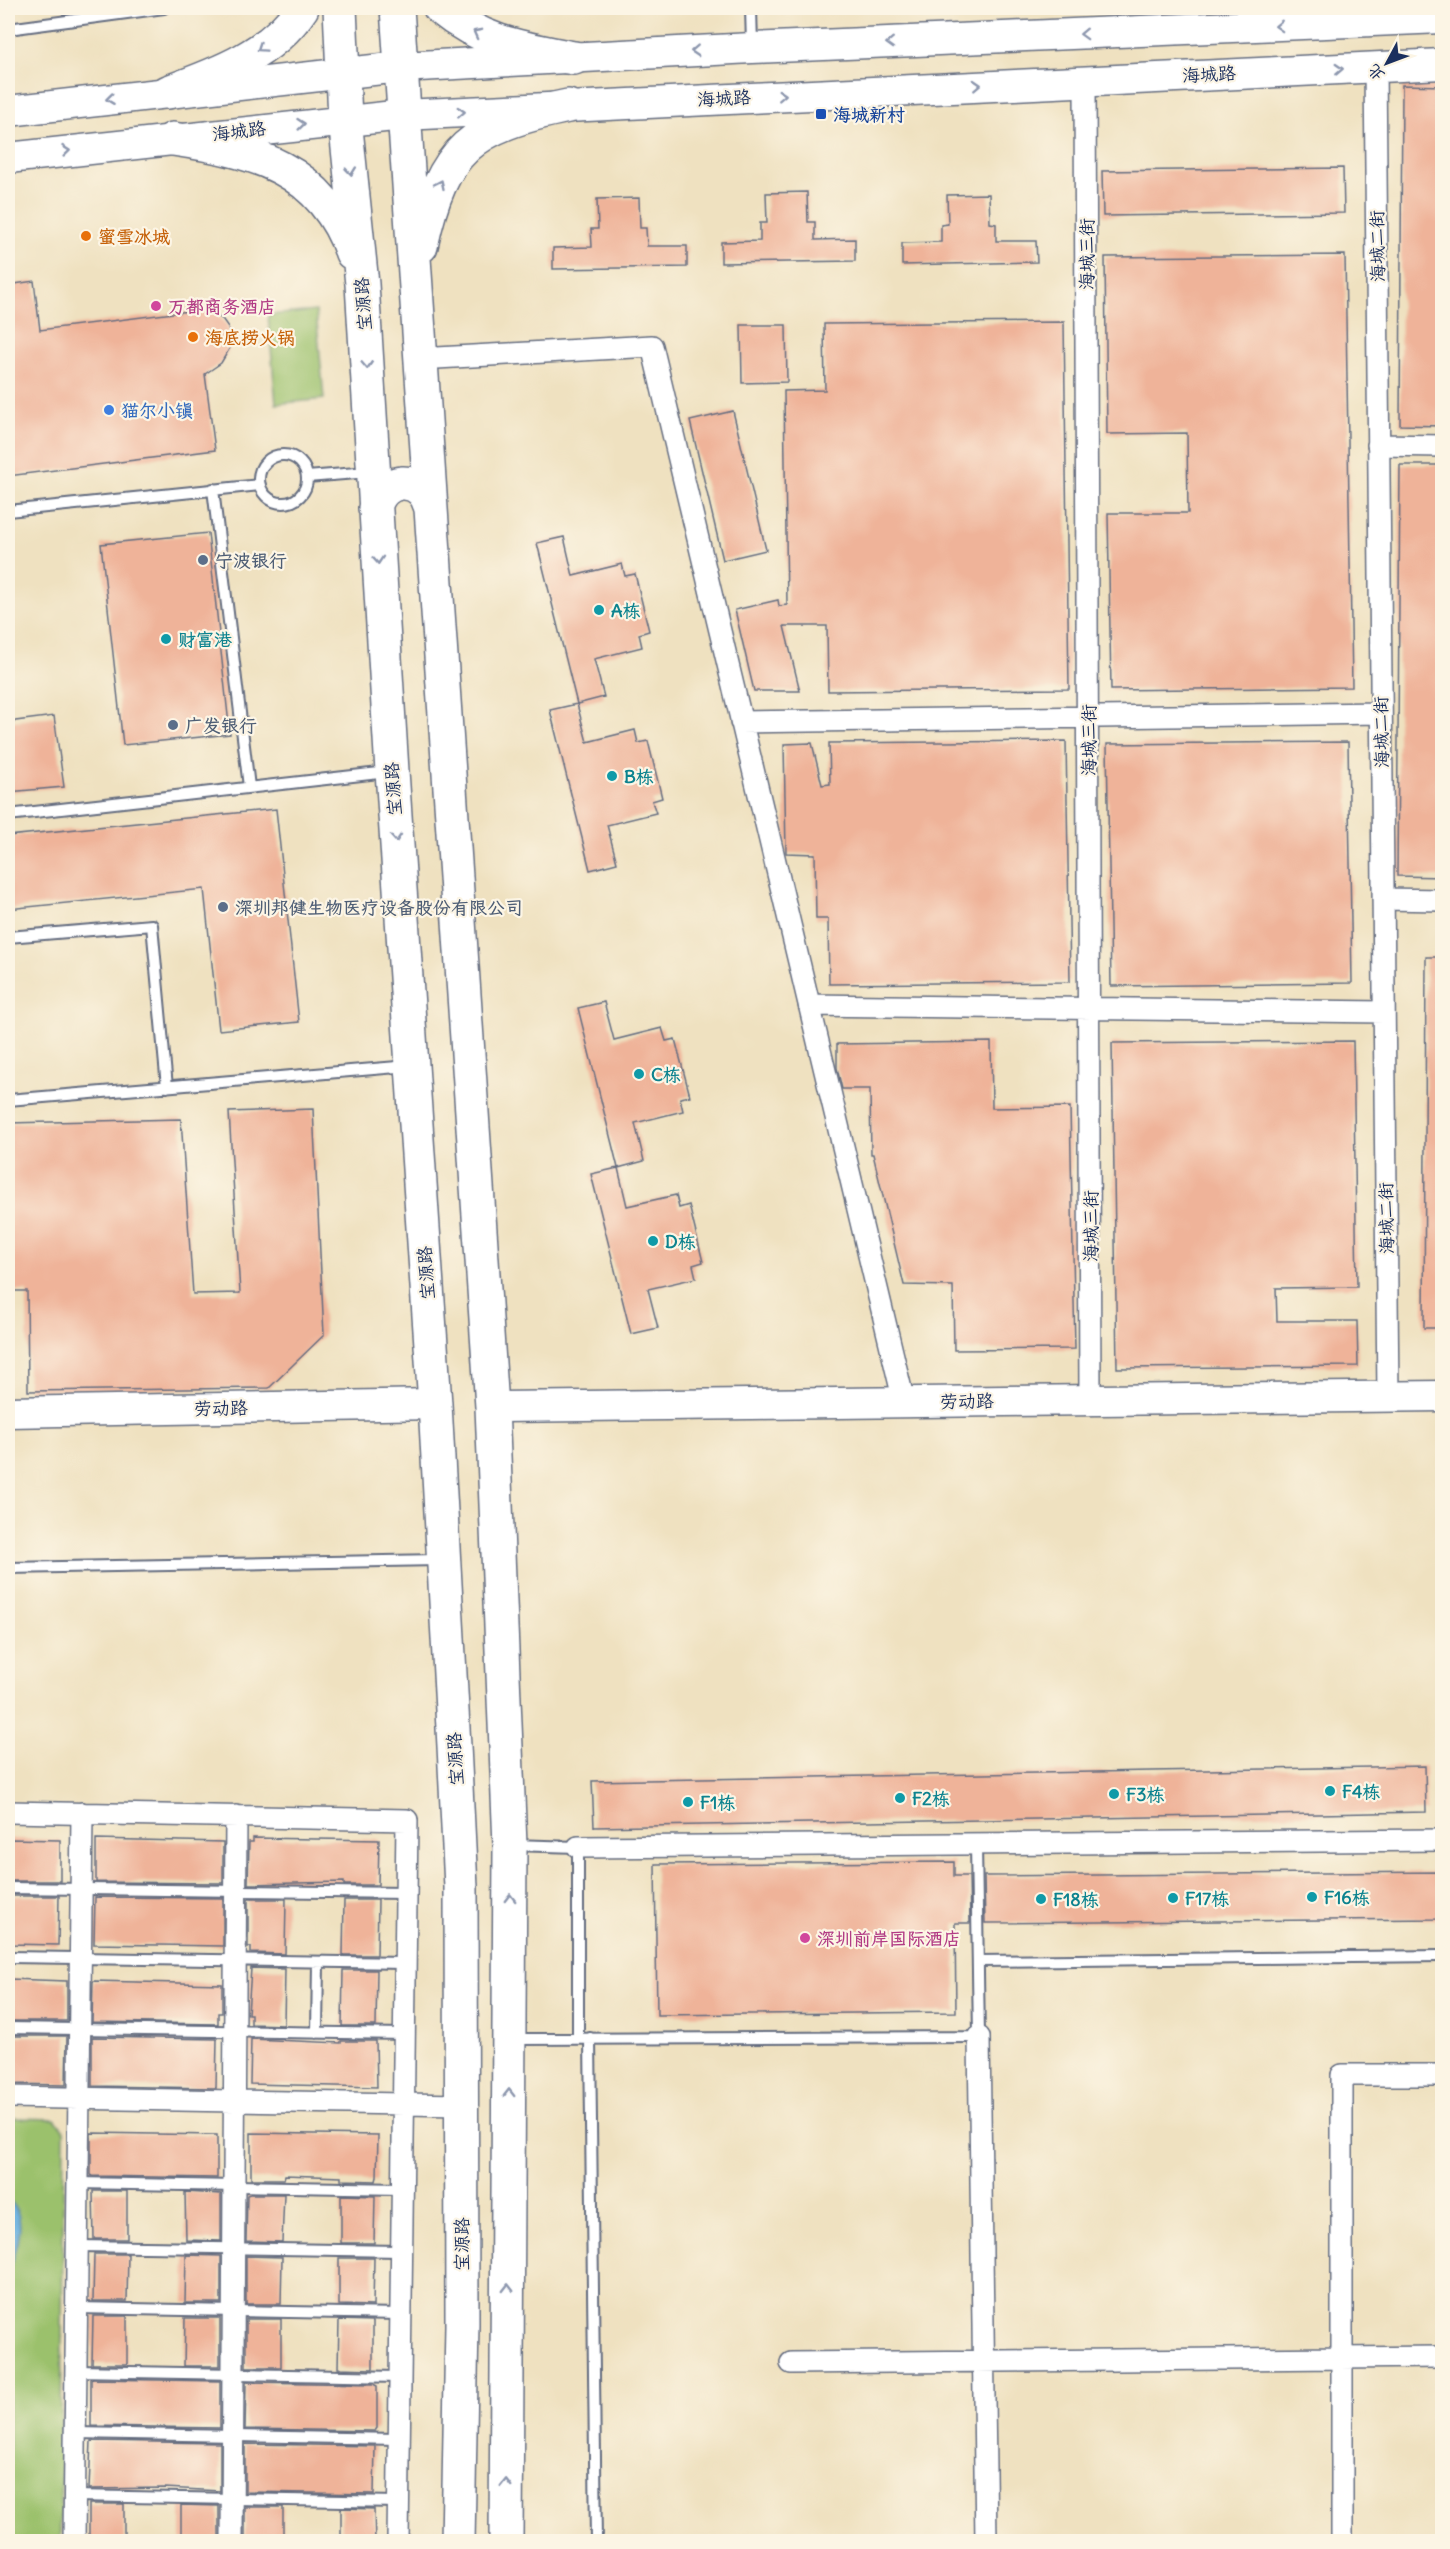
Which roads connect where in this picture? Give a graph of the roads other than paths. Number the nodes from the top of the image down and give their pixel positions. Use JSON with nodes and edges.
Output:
{"nodes":[{"id":1,"x":164,"y":8,"type":"edge"},
{"id":2,"x":302,"y":8,"type":"edge"},
{"id":3,"x":340,"y":8,"type":"edge"},
{"id":4,"x":397,"y":8,"type":"edge"},
{"id":5,"x":440,"y":8,"type":"edge"},
{"id":6,"x":751,"y":8,"type":"edge"},
{"id":7,"x":136,"y":10,"type":"edge"},
{"id":8,"x":1443,"y":18,"type":"edge"},
{"id":9,"x":8,"y":29,"type":"edge"},
{"id":10,"x":752,"y":48,"type":"junction"},
{"id":11,"x":574,"y":58,"type":"junction"},
{"id":12,"x":1443,"y":64,"type":"edge"},
{"id":13,"x":400,"y":67,"type":"junction"},
{"id":14,"x":1375,"y":67,"type":"junction"},
{"id":15,"x":343,"y":71,"type":"junction"},
{"id":16,"x":1085,"y":80,"type":"junction"},
{"id":17,"x":168,"y":92,"type":"junction"},
{"id":18,"x":568,"y":106,"type":"junction"},
{"id":19,"x":8,"y":111,"type":"edge"},
{"id":20,"x":403,"y":115,"type":"junction"},
{"id":21,"x":345,"y":119,"type":"junction"},
{"id":22,"x":173,"y":139,"type":"junction"},
{"id":23,"x":8,"y":158,"type":"edge"},
{"id":24,"x":414,"y":280,"type":"junction"},
{"id":25,"x":362,"y":284,"type":"junction"},
{"id":26,"x":419,"y":359,"type":"junction"},
{"id":27,"x":1378,"y":445,"type":"junction"},
{"id":28,"x":1443,"y":446,"type":"edge"},
{"id":29,"x":373,"y":472,"type":"junction"},
{"id":30,"x":307,"y":477,"type":"junction"},
{"id":31,"x":260,"y":485,"type":"junction"},
{"id":32,"x":213,"y":489,"type":"junction"},
{"id":33,"x":430,"y":506,"type":"junction"},
{"id":34,"x":375,"y":508,"type":"junction"},
{"id":35,"x":8,"y":511,"type":"edge"},
{"id":36,"x":1381,"y":713,"type":"junction"},
{"id":37,"x":1088,"y":717,"type":"junction"},
{"id":38,"x":741,"y":722,"type":"junction"},
{"id":39,"x":392,"y":771,"type":"junction"},
{"id":40,"x":249,"y":787,"type":"junction"},
{"id":41,"x":8,"y":815,"type":"edge"},
{"id":42,"x":1383,"y":899,"type":"junction"},
{"id":43,"x":1443,"y":900,"type":"edge"},
{"id":44,"x":8,"y":937,"type":"edge"},
{"id":45,"x":809,"y":1005,"type":"junction"},
{"id":46,"x":1089,"y":1008,"type":"junction"},
{"id":47,"x":1384,"y":1012,"type":"junction"},
{"id":48,"x":412,"y":1066,"type":"junction"},
{"id":49,"x":167,"y":1087,"type":"junction"},
{"id":50,"x":8,"y":1100,"type":"edge"},
{"id":51,"x":1443,"y":1396,"type":"edge"},
{"id":52,"x":1388,"y":1397,"type":"junction"},
{"id":53,"x":1090,"y":1400,"type":"junction"},
{"id":54,"x":904,"y":1402,"type":"junction"},
{"id":55,"x":435,"y":1404,"type":"junction"},
{"id":56,"x":492,"y":1407,"type":"junction"},
{"id":57,"x":8,"y":1412,"type":"edge"},
{"id":58,"x":444,"y":1559,"type":"junction"},
{"id":59,"x":8,"y":1568,"type":"edge"},
{"id":60,"x":8,"y":1812,"type":"edge"},
{"id":61,"x":82,"y":1813,"type":"junction"},
{"id":62,"x":236,"y":1816,"type":"junction"},
{"id":63,"x":1443,"y":1840,"type":"edge"},
{"id":64,"x":976,"y":1844,"type":"junction"},
{"id":65,"x":510,"y":1845,"type":"junction"},
{"id":66,"x":578,"y":1847,"type":"junction"},
{"id":67,"x":8,"y":1888,"type":"edge"},
{"id":68,"x":81,"y":1888,"type":"junction"},
{"id":69,"x":236,"y":1891,"type":"junction"},
{"id":70,"x":406,"y":1893,"type":"junction"},
{"id":71,"x":1443,"y":1956,"type":"edge"},
{"id":72,"x":8,"y":1957,"type":"edge"},
{"id":73,"x":80,"y":1958,"type":"junction"},
{"id":74,"x":235,"y":1960,"type":"junction"},
{"id":75,"x":978,"y":1961,"type":"junction"},
{"id":76,"x":318,"y":1962,"type":"junction"},
{"id":77,"x":405,"y":1963,"type":"junction"},
{"id":78,"x":8,"y":2028,"type":"edge"},
{"id":79,"x":80,"y":2029,"type":"junction"},
{"id":80,"x":235,"y":2032,"type":"junction"},
{"id":81,"x":317,"y":2033,"type":"junction"},
{"id":82,"x":405,"y":2034,"type":"junction"},
{"id":83,"x":979,"y":2037,"type":"junction"},
{"id":84,"x":509,"y":2038,"type":"junction"},
{"id":85,"x":578,"y":2038,"type":"junction"},
{"id":86,"x":590,"y":2038,"type":"junction"},
{"id":87,"x":1443,"y":2075,"type":"edge"},
{"id":88,"x":8,"y":2097,"type":"edge"},
{"id":89,"x":79,"y":2098,"type":"junction"},
{"id":90,"x":234,"y":2101,"type":"junction"},
{"id":91,"x":404,"y":2104,"type":"junction"},
{"id":92,"x":461,"y":2105,"type":"junction"},
{"id":93,"x":78,"y":2183,"type":"junction"},
{"id":94,"x":234,"y":2186,"type":"junction"},
{"id":95,"x":402,"y":2189,"type":"junction"},
{"id":96,"x":77,"y":2246,"type":"junction"},
{"id":97,"x":234,"y":2248,"type":"junction"},
{"id":98,"x":402,"y":2251,"type":"junction"},
{"id":99,"x":76,"y":2308,"type":"junction"},
{"id":100,"x":233,"y":2311,"type":"junction"},
{"id":101,"x":400,"y":2314,"type":"junction"},
{"id":102,"x":1443,"y":2357,"type":"edge"},
{"id":103,"x":1342,"y":2358,"type":"junction"},
{"id":104,"x":983,"y":2361,"type":"junction"},
{"id":105,"x":792,"y":2363,"type":"dead end"},
{"id":106,"x":76,"y":2371,"type":"junction"},
{"id":107,"x":233,"y":2373,"type":"junction"},
{"id":108,"x":400,"y":2377,"type":"junction"},
{"id":109,"x":75,"y":2433,"type":"junction"},
{"id":110,"x":233,"y":2436,"type":"junction"},
{"id":111,"x":399,"y":2439,"type":"junction"},
{"id":112,"x":74,"y":2496,"type":"junction"},
{"id":113,"x":232,"y":2499,"type":"junction"},
{"id":114,"x":398,"y":2502,"type":"junction"},
{"id":115,"x":74,"y":2541,"type":"edge"},
{"id":116,"x":232,"y":2541,"type":"edge"},
{"id":117,"x":398,"y":2541,"type":"edge"},
{"id":118,"x":458,"y":2541,"type":"edge"},
{"id":119,"x":506,"y":2541,"type":"edge"},
{"id":120,"x":596,"y":2541,"type":"edge"},
{"id":121,"x":986,"y":2541,"type":"edge"},
{"id":122,"x":1342,"y":2541,"type":"edge"}],
"edges":[{"from":1,"to":7,"type":"lane"},
{"from":2,"to":17,"type":"main road","one_way":true},
{"from":3,"to":15,"type":"main road","name":"宝源路"},
{"from":4,"to":13,"type":"main road"},
{"from":11,"to":5,"type":"main road","one_way":true},
{"from":6,"to":10,"type":"lane"},
{"from":7,"to":9,"type":"lane"},
{"from":8,"to":10,"type":"main road","one_way":true},
{"from":10,"to":11,"type":"main road","one_way":true},
{"from":11,"to":13,"type":"main road"},
{"from":12,"to":14,"type":"main road","name":"海城路"},
{"from":13,"to":15,"type":"main road"},
{"from":13,"to":20,"type":"main road"},
{"from":16,"to":14,"type":"main road","name":"海城路","one_way":true},
{"from":14,"to":27,"type":"street","name":"海城二街"},
{"from":15,"to":17,"type":"main road"},
{"from":15,"to":21,"type":"main road","name":"宝源路"},
{"from":18,"to":16,"type":"main road","name":"海城路","one_way":true},
{"from":16,"to":37,"type":"street","name":"海城三街"},
{"from":17,"to":19,"type":"main road","one_way":true},
{"from":20,"to":18,"type":"main road","name":"海城路","one_way":true},
{"from":24,"to":18,"type":"main road","one_way":true},
{"from":20,"to":21,"type":"main road","name":"海城路"},
{"from":20,"to":24,"type":"main road"},
{"from":22,"to":21,"type":"main road","name":"海城路","one_way":true},
{"from":21,"to":25,"type":"main road","name":"宝源路","one_way":true},
{"from":23,"to":22,"type":"main road","name":"海城路","one_way":true},
{"from":22,"to":25,"type":"main road"},
{"from":24,"to":26,"type":"main road"},
{"from":25,"to":29,"type":"main road","name":"宝源路","one_way":true},
{"from":26,"to":33,"type":"main road"},
{"from":26,"to":38,"type":"street"},
{"from":27,"to":28,"type":"street"},
{"from":27,"to":36,"type":"street","name":"海城二街"},
{"from":29,"to":30,"type":"lane"},
{"from":29,"to":34,"type":"main road","name":"宝源路"},
{"from":30,"to":31,"type":"lane"},
{"from":30,"to":31,"type":"lane"},
{"from":31,"to":32,"type":"lane"},
{"from":32,"to":35,"type":"lane"},
{"from":32,"to":40,"type":"lane"},
{"from":33,"to":34,"type":"main road"},
{"from":33,"to":56,"type":"main road"},
{"from":34,"to":39,"type":"main road","name":"宝源路","one_way":true},
{"from":36,"to":37,"type":"street"},
{"from":36,"to":42,"type":"street","name":"海城二街"},
{"from":37,"to":38,"type":"street"},
{"from":37,"to":46,"type":"street","name":"海城三街"},
{"from":38,"to":45,"type":"street"},
{"from":39,"to":40,"type":"lane"},
{"from":39,"to":48,"type":"main road","name":"宝源路","one_way":true},
{"from":40,"to":41,"type":"lane"},
{"from":42,"to":43,"type":"street"},
{"from":42,"to":47,"type":"street","name":"海城二街"},
{"from":44,"to":49,"type":"lane"},
{"from":45,"to":46,"type":"street"},
{"from":45,"to":54,"type":"street"},
{"from":46,"to":47,"type":"street"},
{"from":46,"to":53,"type":"street","name":"海城三街"},
{"from":47,"to":52,"type":"street","name":"海城二街"},
{"from":48,"to":49,"type":"lane"},
{"from":48,"to":55,"type":"main road","name":"宝源路"},
{"from":49,"to":50,"type":"lane"},
{"from":51,"to":52,"type":"main road","name":"劳动路"},
{"from":52,"to":53,"type":"main road","name":"劳动路"},
{"from":53,"to":54,"type":"main road","name":"劳动路"},
{"from":54,"to":56,"type":"main road","name":"劳动路"},
{"from":55,"to":57,"type":"main road","name":"劳动路"},
{"from":55,"to":58,"type":"main road","name":"宝源路"},
{"from":56,"to":65,"type":"main road"},
{"from":58,"to":59,"type":"lane"},
{"from":58,"to":92,"type":"main road","name":"宝源路"},
{"from":60,"to":61,"type":"street"},
{"from":61,"to":62,"type":"street"},
{"from":61,"to":68,"type":"street"},
{"from":62,"to":69,"type":"street"},
{"from":62,"to":70,"type":"street"},
{"from":63,"to":64,"type":"street"},
{"from":64,"to":66,"type":"street"},
{"from":64,"to":75,"type":"lane"},
{"from":65,"to":66,"type":"lane"},
{"from":84,"to":65,"type":"main road","one_way":true},
{"from":66,"to":85,"type":"lane"},
{"from":67,"to":68,"type":"lane"},
{"from":68,"to":69,"type":"lane"},
{"from":68,"to":73,"type":"street"},
{"from":69,"to":70,"type":"lane"},
{"from":69,"to":74,"type":"street"},
{"from":70,"to":77,"type":"street"},
{"from":71,"to":75,"type":"lane"},
{"from":72,"to":73,"type":"lane"},
{"from":73,"to":74,"type":"lane"},
{"from":73,"to":79,"type":"street"},
{"from":74,"to":76,"type":"lane"},
{"from":74,"to":80,"type":"street"},
{"from":75,"to":83,"type":"lane"},
{"from":76,"to":77,"type":"lane"},
{"from":76,"to":81,"type":"lane"},
{"from":77,"to":82,"type":"street"},
{"from":78,"to":79,"type":"lane"},
{"from":79,"to":80,"type":"lane"},
{"from":79,"to":89,"type":"street"},
{"from":80,"to":81,"type":"lane"},
{"from":80,"to":90,"type":"street"},
{"from":81,"to":82,"type":"lane"},
{"from":82,"to":91,"type":"street"},
{"from":83,"to":86,"type":"lane"},
{"from":83,"to":104,"type":"street"},
{"from":84,"to":85,"type":"lane"},
{"from":119,"to":84,"type":"main road","one_way":true},
{"from":85,"to":86,"type":"lane"},
{"from":86,"to":120,"type":"lane"},
{"from":87,"to":103,"type":"street"},
{"from":88,"to":89,"type":"street"},
{"from":89,"to":90,"type":"street"},
{"from":89,"to":93,"type":"street"},
{"from":90,"to":91,"type":"street"},
{"from":90,"to":94,"type":"street"},
{"from":91,"to":92,"type":"street"},
{"from":91,"to":95,"type":"street"},
{"from":92,"to":118,"type":"main road","name":"宝源路"},
{"from":93,"to":94,"type":"lane"},
{"from":93,"to":96,"type":"street"},
{"from":94,"to":95,"type":"lane"},
{"from":94,"to":97,"type":"street"},
{"from":95,"to":98,"type":"street"},
{"from":96,"to":97,"type":"lane"},
{"from":96,"to":99,"type":"street"},
{"from":97,"to":98,"type":"lane"},
{"from":97,"to":100,"type":"street"},
{"from":98,"to":101,"type":"street"},
{"from":99,"to":100,"type":"lane"},
{"from":99,"to":106,"type":"street"},
{"from":100,"to":101,"type":"lane"},
{"from":100,"to":107,"type":"street"},
{"from":101,"to":108,"type":"street"},
{"from":102,"to":103,"type":"street"},
{"from":103,"to":104,"type":"street"},
{"from":103,"to":122,"type":"street"},
{"from":104,"to":105,"type":"street"},
{"from":104,"to":121,"type":"street"},
{"from":106,"to":107,"type":"lane"},
{"from":106,"to":109,"type":"street"},
{"from":107,"to":108,"type":"lane"},
{"from":107,"to":110,"type":"street"},
{"from":108,"to":111,"type":"street"},
{"from":109,"to":110,"type":"lane"},
{"from":109,"to":112,"type":"street"},
{"from":110,"to":111,"type":"lane"},
{"from":110,"to":113,"type":"street"},
{"from":111,"to":114,"type":"street"},
{"from":112,"to":113,"type":"lane"},
{"from":112,"to":115,"type":"street"},
{"from":113,"to":114,"type":"lane"},
{"from":113,"to":116,"type":"street"},
{"from":114,"to":117,"type":"street"}]}
